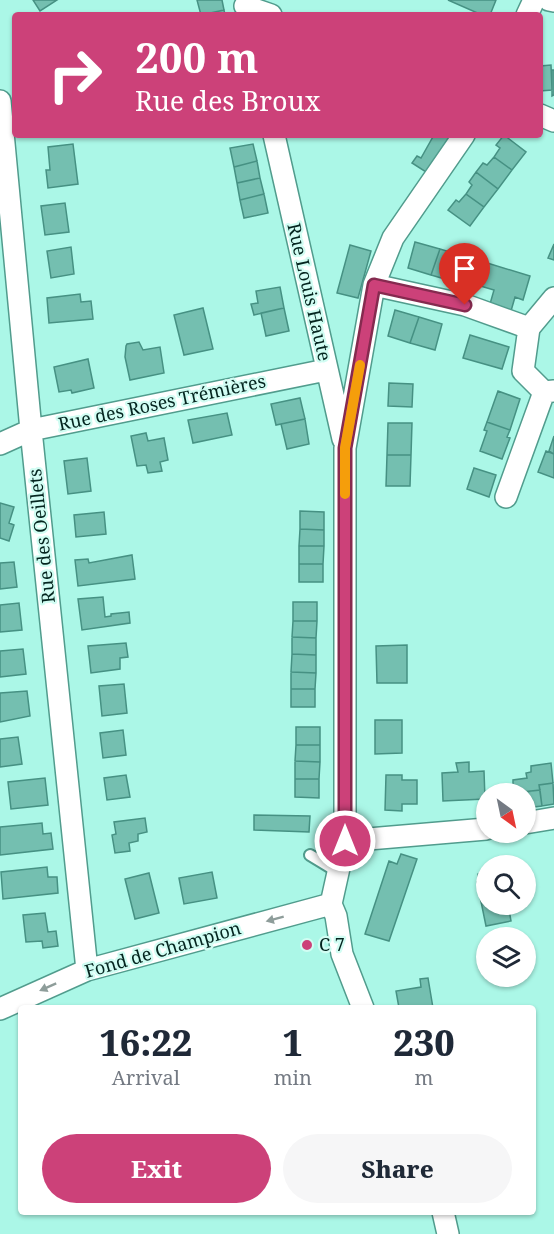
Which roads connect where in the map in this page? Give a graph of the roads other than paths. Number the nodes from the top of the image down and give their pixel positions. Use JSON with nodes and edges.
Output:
{"nodes":[{"id":1,"x":549,"y":0,"type":"edge"},
{"id":2,"x":554,"y":1,"type":"edge"},
{"id":3,"x":245,"y":7,"type":"edge"},
{"id":4,"x":261,"y":12,"type":"edge"},
{"id":5,"x":0,"y":101,"type":"edge"},
{"id":6,"x":275,"y":138,"type":"edge"},
{"id":7,"x":462,"y":138,"type":"edge"},
{"id":8,"x":374,"y":285,"type":"junction"},
{"id":9,"x":554,"y":298,"type":"edge"},
{"id":10,"x":529,"y":328,"type":"junction"},
{"id":11,"x":326,"y":370,"type":"junction"},
{"id":12,"x":549,"y":392,"type":"edge"},
{"id":13,"x":31,"y":430,"type":"junction"},
{"id":14,"x":0,"y":444,"type":"edge"},
{"id":15,"x":345,"y":448,"type":"junction"},
{"id":16,"x":506,"y":497,"type":"dead end"},
{"id":17,"x":554,"y":818,"type":"edge"},
{"id":18,"x":536,"y":821,"type":"edge"},
{"id":19,"x":476,"y":830,"type":"edge"},
{"id":20,"x":345,"y":841,"type":"junction"},
{"id":21,"x":310,"y":855,"type":"dead end"},
{"id":22,"x":338,"y":872,"type":"junction"},
{"id":23,"x":331,"y":904,"type":"junction"},
{"id":24,"x":87,"y":970,"type":"junction"},
{"id":25,"x":362,"y":1005,"type":"edge"},
{"id":26,"x":0,"y":1009,"type":"edge"},
{"id":27,"x":444,"y":1215,"type":"edge"},
{"id":28,"x":448,"y":1234,"type":"edge"}],
"edges":[{"from":1,"to":2,"type":"street"},
{"from":3,"to":4,"type":"street"},
{"from":5,"to":13,"type":"street","name":"Rue des Oeillets"},
{"from":6,"to":11,"type":"street","name":"Rue Louis Haute"},
{"from":7,"to":8,"type":"street"},
{"from":8,"to":10,"type":"street"},
{"from":8,"to":15,"type":"street"},
{"from":9,"to":10,"type":"street"},
{"from":10,"to":12,"type":"street"},
{"from":11,"to":13,"type":"street","name":"Rue des Roses Trémières"},
{"from":11,"to":15,"type":"street","name":"Rue Louis Haute"},
{"from":12,"to":16,"type":"street"},
{"from":13,"to":14,"type":"street","name":"Rue des Roses Trémières"},
{"from":13,"to":24,"type":"street","name":"Rue des Oeillets"},
{"from":15,"to":20,"type":"street"},
{"from":17,"to":18,"type":"street"},
{"from":19,"to":20,"type":"street"},
{"from":20,"to":22,"type":"street"},
{"from":21,"to":22,"type":"lane"},
{"from":22,"to":23,"type":"street"},
{"from":23,"to":24,"type":"street","name":"Fond de Champion","one_way":true},
{"from":23,"to":25,"type":"street"},
{"from":24,"to":26,"type":"street","name":"Fond de Champion","one_way":true},
{"from":27,"to":28,"type":"street"}]}
